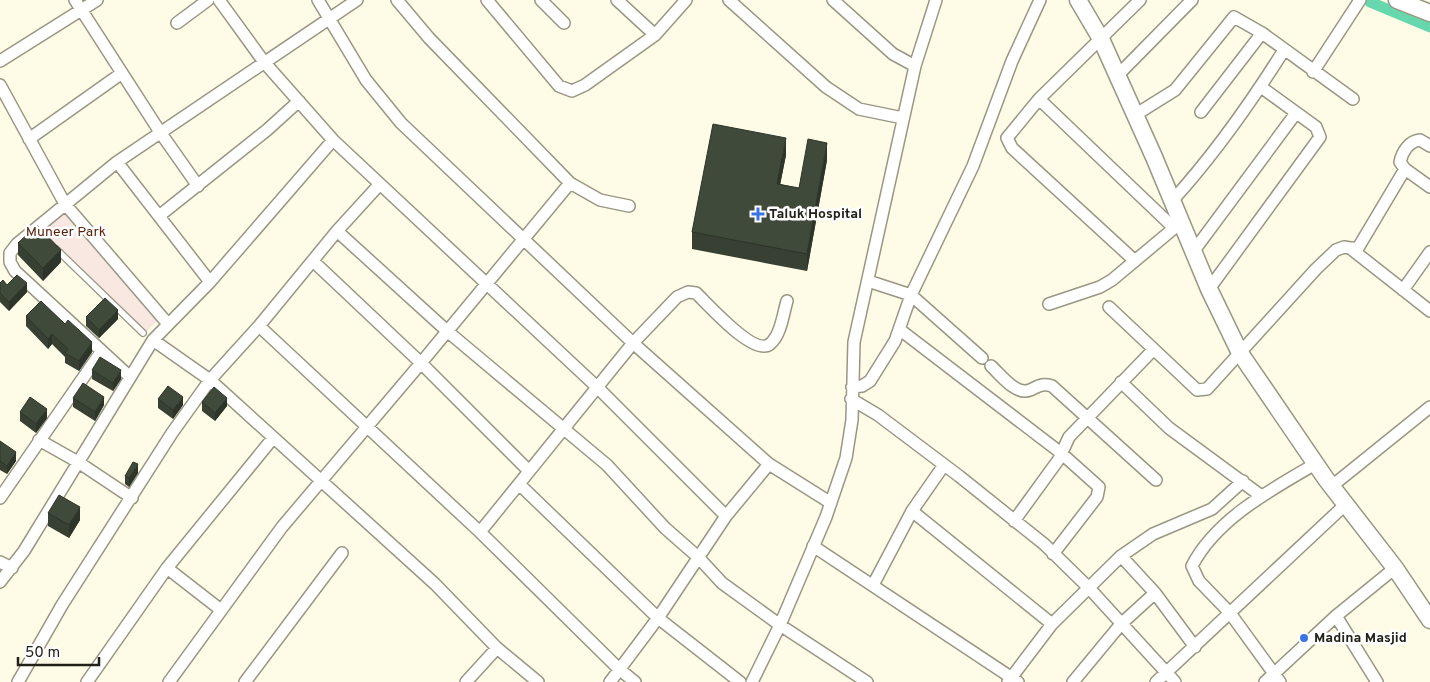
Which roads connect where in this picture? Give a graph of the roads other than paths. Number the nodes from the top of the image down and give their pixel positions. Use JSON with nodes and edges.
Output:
{"nodes":[{"id":1,"x":75,"y":0,"type":"edge"},
{"id":2,"x":97,"y":0,"type":"edge"},
{"id":3,"x":208,"y":0,"type":"edge"},
{"id":4,"x":219,"y":0,"type":"edge"},
{"id":5,"x":318,"y":0,"type":"edge"},
{"id":6,"x":357,"y":0,"type":"edge"},
{"id":7,"x":397,"y":0,"type":"edge"},
{"id":8,"x":487,"y":0,"type":"edge"},
{"id":9,"x":541,"y":0,"type":"edge"},
{"id":10,"x":617,"y":0,"type":"edge"},
{"id":11,"x":686,"y":0,"type":"edge"},
{"id":12,"x":729,"y":0,"type":"edge"},
{"id":13,"x":833,"y":0,"type":"edge"},
{"id":14,"x":936,"y":0,"type":"edge"},
{"id":15,"x":1040,"y":0,"type":"edge"},
{"id":16,"x":1140,"y":0,"type":"edge"},
{"id":17,"x":1192,"y":0,"type":"edge"},
{"id":18,"x":1397,"y":0,"type":"edge"},
{"id":19,"x":1080,"y":1,"type":"edge"},
{"id":20,"x":1354,"y":1,"type":"edge"},
{"id":21,"x":82,"y":11,"type":"junction"},
{"id":22,"x":1430,"y":14,"type":"edge"},
{"id":23,"x":330,"y":20,"type":"junction"},
{"id":24,"x":177,"y":23,"type":"dead end"},
{"id":25,"x":564,"y":23,"type":"dead end"},
{"id":26,"x":1262,"y":33,"type":"junction"},
{"id":27,"x":655,"y":35,"type":"junction"},
{"id":28,"x":1101,"y":39,"type":"junction"},
{"id":29,"x":1284,"y":50,"type":"junction"},
{"id":30,"x":0,"y":61,"type":"edge"},
{"id":31,"x":264,"y":62,"type":"junction"},
{"id":32,"x":916,"y":66,"type":"junction"},
{"id":33,"x":1313,"y":72,"type":"junction"},
{"id":34,"x":122,"y":73,"type":"junction"},
{"id":35,"x":1117,"y":76,"type":"junction"},
{"id":36,"x":0,"y":85,"type":"edge"},
{"id":37,"x":1261,"y":87,"type":"junction"},
{"id":38,"x":1039,"y":99,"type":"junction"},
{"id":39,"x":1353,"y":99,"type":"dead end"},
{"id":40,"x":299,"y":101,"type":"junction"},
{"id":41,"x":1201,"y":112,"type":"dead end"},
{"id":42,"x":1296,"y":112,"type":"junction"},
{"id":43,"x":1135,"y":115,"type":"junction"},
{"id":44,"x":903,"y":118,"type":"junction"},
{"id":45,"x":160,"y":132,"type":"junction"},
{"id":46,"x":29,"y":139,"type":"junction"},
{"id":47,"x":333,"y":140,"type":"junction"},
{"id":48,"x":1430,"y":146,"type":"edge"},
{"id":49,"x":117,"y":162,"type":"junction"},
{"id":50,"x":1405,"y":169,"type":"junction"},
{"id":51,"x":570,"y":183,"type":"junction"},
{"id":52,"x":379,"y":185,"type":"junction"},
{"id":53,"x":198,"y":186,"type":"junction"},
{"id":54,"x":1430,"y":187,"type":"edge"},
{"id":55,"x":1172,"y":202,"type":"junction"},
{"id":56,"x":65,"y":204,"type":"junction"},
{"id":57,"x":629,"y":206,"type":"dead end"},
{"id":58,"x":159,"y":216,"type":"junction"},
{"id":59,"x":1177,"y":225,"type":"junction"},
{"id":60,"x":337,"y":231,"type":"junction"},
{"id":61,"x":524,"y":240,"type":"junction"},
{"id":62,"x":48,"y":241,"type":"edge"},
{"id":63,"x":1350,"y":248,"type":"junction"},
{"id":64,"x":1193,"y":252,"type":"junction"},
{"id":65,"x":1430,"y":252,"type":"edge"},
{"id":66,"x":1135,"y":261,"type":"junction"},
{"id":67,"x":314,"y":262,"type":"junction"},
{"id":68,"x":868,"y":281,"type":"junction"},
{"id":69,"x":210,"y":282,"type":"junction"},
{"id":70,"x":485,"y":284,"type":"junction"},
{"id":71,"x":1209,"y":289,"type":"junction"},
{"id":72,"x":1403,"y":290,"type":"junction"},
{"id":73,"x":911,"y":295,"type":"junction"},
{"id":74,"x":787,"y":301,"type":"dead end"},
{"id":75,"x":1049,"y":304,"type":"dead end"},
{"id":76,"x":1109,"y":307,"type":"dead end"},
{"id":77,"x":1430,"y":311,"type":"edge"},
{"id":78,"x":168,"y":324,"type":"junction"},
{"id":79,"x":259,"y":326,"type":"junction"},
{"id":80,"x":900,"y":329,"type":"junction"},
{"id":81,"x":447,"y":331,"type":"junction"},
{"id":82,"x":143,"y":333,"type":"dead end"},
{"id":83,"x":153,"y":340,"type":"junction"},
{"id":84,"x":633,"y":343,"type":"junction"},
{"id":85,"x":1153,"y":350,"type":"junction"},
{"id":86,"x":101,"y":352,"type":"junction"},
{"id":87,"x":1240,"y":353,"type":"junction"},
{"id":88,"x":982,"y":358,"type":"dead end"},
{"id":89,"x":421,"y":363,"type":"junction"},
{"id":90,"x":991,"y":366,"type":"dead end"},
{"id":91,"x":130,"y":377,"type":"junction"},
{"id":92,"x":210,"y":380,"type":"junction"},
{"id":93,"x":1121,"y":382,"type":"junction"},
{"id":94,"x":852,"y":387,"type":"junction"},
{"id":95,"x":598,"y":388,"type":"junction"},
{"id":96,"x":851,"y":399,"type":"junction"},
{"id":97,"x":1430,"y":407,"type":"edge"},
{"id":98,"x":1087,"y":417,"type":"junction"},
{"id":99,"x":365,"y":427,"type":"junction"},
{"id":100,"x":563,"y":430,"type":"junction"},
{"id":101,"x":273,"y":438,"type":"junction"},
{"id":102,"x":39,"y":440,"type":"junction"},
{"id":103,"x":1061,"y":453,"type":"junction"},
{"id":104,"x":78,"y":462,"type":"junction"},
{"id":105,"x":769,"y":464,"type":"junction"},
{"id":106,"x":1317,"y":464,"type":"junction"},
{"id":107,"x":944,"y":465,"type":"junction"},
{"id":108,"x":528,"y":470,"type":"junction"},
{"id":109,"x":1156,"y":480,"type":"dead end"},
{"id":110,"x":320,"y":481,"type":"junction"},
{"id":111,"x":1243,"y":481,"type":"junction"},
{"id":112,"x":519,"y":484,"type":"junction"},
{"id":113,"x":1332,"y":486,"type":"junction"},
{"id":114,"x":1260,"y":496,"type":"junction"},
{"id":115,"x":0,"y":498,"type":"edge"},
{"id":116,"x":132,"y":498,"type":"junction"},
{"id":117,"x":831,"y":503,"type":"junction"},
{"id":118,"x":1346,"y":504,"type":"junction"},
{"id":119,"x":912,"y":511,"type":"junction"},
{"id":120,"x":726,"y":516,"type":"junction"},
{"id":121,"x":1014,"y":521,"type":"junction"},
{"id":122,"x":480,"y":532,"type":"junction"},
{"id":123,"x":813,"y":546,"type":"junction"},
{"id":124,"x":342,"y":553,"type":"dead end"},
{"id":125,"x":1054,"y":554,"type":"junction"},
{"id":126,"x":1121,"y":556,"type":"junction"},
{"id":127,"x":698,"y":557,"type":"junction"},
{"id":128,"x":0,"y":562,"type":"edge"},
{"id":129,"x":12,"y":568,"type":"junction"},
{"id":130,"x":166,"y":568,"type":"junction"},
{"id":131,"x":1395,"y":568,"type":"junction"},
{"id":132,"x":0,"y":582,"type":"edge"},
{"id":133,"x":873,"y":585,"type":"junction"},
{"id":134,"x":1089,"y":588,"type":"junction"},
{"id":135,"x":1155,"y":593,"type":"junction"},
{"id":136,"x":221,"y":610,"type":"junction"},
{"id":137,"x":1230,"y":613,"type":"junction"},
{"id":138,"x":1336,"y":616,"type":"junction"},
{"id":139,"x":658,"y":618,"type":"junction"},
{"id":140,"x":1430,"y":620,"type":"edge"},
{"id":141,"x":1052,"y":624,"type":"junction"},
{"id":142,"x":1121,"y":624,"type":"junction"},
{"id":143,"x":780,"y":625,"type":"junction"},
{"id":144,"x":1195,"y":647,"type":"junction"},
{"id":145,"x":498,"y":648,"type":"junction"},
{"id":146,"x":619,"y":669,"type":"junction"},
{"id":147,"x":1166,"y":671,"type":"junction"},
{"id":148,"x":1273,"y":679,"type":"edge"},
{"id":149,"x":1012,"y":680,"type":"edge"},
{"id":150,"x":18,"y":682,"type":"edge"},
{"id":151,"x":87,"y":682,"type":"edge"},
{"id":152,"x":169,"y":682,"type":"edge"},
{"id":153,"x":245,"y":682,"type":"edge"},
{"id":154,"x":466,"y":682,"type":"edge"},
{"id":155,"x":538,"y":682,"type":"edge"},
{"id":156,"x":610,"y":682,"type":"edge"},
{"id":157,"x":635,"y":682,"type":"edge"},
{"id":158,"x":740,"y":682,"type":"edge"},
{"id":159,"x":752,"y":682,"type":"edge"},
{"id":160,"x":867,"y":682,"type":"edge"},
{"id":161,"x":1073,"y":682,"type":"edge"},
{"id":162,"x":1156,"y":682,"type":"edge"},
{"id":163,"x":1175,"y":682,"type":"edge"},
{"id":164,"x":1377,"y":682,"type":"edge"}],
"edges":[{"from":1,"to":21,"type":"street"},
{"from":2,"to":21,"type":"street"},
{"from":3,"to":24,"type":"street"},
{"from":4,"to":31,"type":"street"},
{"from":5,"to":23,"type":"street"},
{"from":6,"to":23,"type":"street"},
{"from":7,"to":51,"type":"street"},
{"from":8,"to":27,"type":"street"},
{"from":9,"to":25,"type":"street"},
{"from":10,"to":27,"type":"street"},
{"from":11,"to":27,"type":"street"},
{"from":12,"to":44,"type":"street"},
{"from":13,"to":32,"type":"street"},
{"from":14,"to":32,"type":"street"},
{"from":15,"to":73,"type":"street"},
{"from":16,"to":28,"type":"street"},
{"from":17,"to":35,"type":"street"},
{"from":18,"to":22,"type":"street"},
{"from":19,"to":28,"type":"street"},
{"from":20,"to":33,"type":"street"},
{"from":21,"to":30,"type":"street"},
{"from":21,"to":34,"type":"street"},
{"from":23,"to":31,"type":"street"},
{"from":23,"to":61,"type":"street"},
{"from":26,"to":29,"type":"street"},
{"from":26,"to":41,"type":"street"},
{"from":26,"to":43,"type":"street"},
{"from":28,"to":35,"type":"street"},
{"from":28,"to":38,"type":"street"},
{"from":29,"to":33,"type":"street"},
{"from":29,"to":37,"type":"street"},
{"from":31,"to":40,"type":"street"},
{"from":31,"to":45,"type":"street"},
{"from":32,"to":44,"type":"street"},
{"from":33,"to":39,"type":"street"},
{"from":34,"to":45,"type":"street"},
{"from":34,"to":46,"type":"street"},
{"from":35,"to":43,"type":"street"},
{"from":36,"to":46,"type":"street"},
{"from":37,"to":42,"type":"street"},
{"from":37,"to":55,"type":"street"},
{"from":38,"to":59,"type":"street"},
{"from":38,"to":66,"type":"street"},
{"from":40,"to":47,"type":"street"},
{"from":40,"to":53,"type":"street"},
{"from":42,"to":64,"type":"street"},
{"from":42,"to":71,"type":"street"},
{"from":43,"to":55,"type":"street"},
{"from":44,"to":68,"type":"street"},
{"from":45,"to":49,"type":"street"},
{"from":45,"to":53,"type":"street"},
{"from":46,"to":56,"type":"street"},
{"from":47,"to":52,"type":"street"},
{"from":47,"to":69,"type":"street"},
{"from":48,"to":50,"type":"street"},
{"from":49,"to":56,"type":"street"},
{"from":49,"to":58,"type":"street"},
{"from":50,"to":54,"type":"street"},
{"from":50,"to":63,"type":"street"},
{"from":51,"to":57,"type":"street"},
{"from":51,"to":61,"type":"street"},
{"from":52,"to":60,"type":"street"},
{"from":52,"to":70,"type":"street"},
{"from":53,"to":58,"type":"street"},
{"from":55,"to":59,"type":"street"},
{"from":56,"to":78,"type":"street"},
{"from":56,"to":86,"type":"street"},
{"from":58,"to":69,"type":"street"},
{"from":59,"to":64,"type":"street"},
{"from":59,"to":66,"type":"street"},
{"from":60,"to":67,"type":"street"},
{"from":60,"to":81,"type":"street"},
{"from":61,"to":70,"type":"street"},
{"from":61,"to":84,"type":"street"},
{"from":62,"to":82,"type":"lane"},
{"from":63,"to":72,"type":"street"},
{"from":63,"to":87,"type":"street"},
{"from":64,"to":71,"type":"street"},
{"from":65,"to":72,"type":"street"},
{"from":66,"to":75,"type":"street"},
{"from":67,"to":79,"type":"street"},
{"from":67,"to":89,"type":"street"},
{"from":68,"to":73,"type":"street"},
{"from":68,"to":94,"type":"street"},
{"from":69,"to":78,"type":"street"},
{"from":70,"to":81,"type":"street"},
{"from":70,"to":95,"type":"street"},
{"from":71,"to":87,"type":"street"},
{"from":72,"to":77,"type":"street"},
{"from":73,"to":80,"type":"street"},
{"from":73,"to":88,"type":"street"},
{"from":74,"to":84,"type":"street"},
{"from":76,"to":85,"type":"street"},
{"from":78,"to":83,"type":"street"},
{"from":79,"to":92,"type":"street"},
{"from":79,"to":99,"type":"street"},
{"from":80,"to":94,"type":"street"},
{"from":80,"to":103,"type":"street"},
{"from":81,"to":89,"type":"street"},
{"from":81,"to":100,"type":"street"},
{"from":83,"to":91,"type":"street"},
{"from":83,"to":92,"type":"street"},
{"from":84,"to":95,"type":"street"},
{"from":84,"to":105,"type":"street"},
{"from":85,"to":87,"type":"street"},
{"from":85,"to":93,"type":"street"},
{"from":86,"to":91,"type":"street"},
{"from":86,"to":102,"type":"street"},
{"from":87,"to":106,"type":"street"},
{"from":89,"to":99,"type":"street"},
{"from":89,"to":108,"type":"street"},
{"from":90,"to":98,"type":"street"},
{"from":91,"to":104,"type":"street"},
{"from":92,"to":101,"type":"street"},
{"from":92,"to":116,"type":"street"},
{"from":93,"to":98,"type":"street"},
{"from":93,"to":111,"type":"street"},
{"from":94,"to":96,"type":"street"},
{"from":95,"to":100,"type":"street"},
{"from":95,"to":120,"type":"street"},
{"from":96,"to":107,"type":"street"},
{"from":96,"to":117,"type":"street"},
{"from":97,"to":113,"type":"street"},
{"from":98,"to":103,"type":"street"},
{"from":98,"to":109,"type":"street"},
{"from":99,"to":110,"type":"street"},
{"from":99,"to":122,"type":"street"},
{"from":100,"to":108,"type":"street"},
{"from":100,"to":127,"type":"street"},
{"from":101,"to":110,"type":"street"},
{"from":101,"to":130,"type":"street"},
{"from":102,"to":104,"type":"street"},
{"from":102,"to":115,"type":"street"},
{"from":103,"to":121,"type":"street"},
{"from":103,"to":125,"type":"street"},
{"from":104,"to":116,"type":"street"},
{"from":104,"to":129,"type":"street"},
{"from":105,"to":117,"type":"street"},
{"from":105,"to":120,"type":"street"},
{"from":106,"to":113,"type":"street"},
{"from":106,"to":114,"type":"street"},
{"from":107,"to":119,"type":"street"},
{"from":107,"to":121,"type":"street"},
{"from":108,"to":112,"type":"street"},
{"from":110,"to":136,"type":"street"},
{"from":110,"to":145,"type":"street"},
{"from":111,"to":114,"type":"street"},
{"from":111,"to":126,"type":"street"},
{"from":112,"to":122,"type":"street"},
{"from":112,"to":139,"type":"street"},
{"from":113,"to":118,"type":"street"},
{"from":114,"to":137,"type":"street"},
{"from":116,"to":150,"type":"street"},
{"from":117,"to":123,"type":"street"},
{"from":118,"to":131,"type":"street"},
{"from":118,"to":137,"type":"street"},
{"from":119,"to":133,"type":"street"},
{"from":119,"to":141,"type":"street"},
{"from":120,"to":127,"type":"street"},
{"from":121,"to":125,"type":"street"},
{"from":122,"to":146,"type":"street"},
{"from":123,"to":133,"type":"street"},
{"from":123,"to":143,"type":"street"},
{"from":124,"to":153,"type":"street"},
{"from":125,"to":134,"type":"street"},
{"from":126,"to":134,"type":"street"},
{"from":126,"to":135,"type":"street"},
{"from":127,"to":139,"type":"street"},
{"from":127,"to":143,"type":"street"},
{"from":128,"to":129,"type":"street"},
{"from":129,"to":132,"type":"street"},
{"from":130,"to":136,"type":"street"},
{"from":130,"to":151,"type":"street"},
{"from":131,"to":138,"type":"street"},
{"from":131,"to":140,"type":"street"},
{"from":133,"to":149,"type":"street"},
{"from":134,"to":141,"type":"street"},
{"from":134,"to":142,"type":"street"},
{"from":135,"to":142,"type":"street"},
{"from":135,"to":144,"type":"street"},
{"from":136,"to":152,"type":"street"},
{"from":137,"to":144,"type":"street"},
{"from":137,"to":148,"type":"street"},
{"from":138,"to":148,"type":"street"},
{"from":138,"to":164,"type":"street"},
{"from":139,"to":146,"type":"street"},
{"from":139,"to":158,"type":"street"},
{"from":141,"to":149,"type":"street"},
{"from":142,"to":147,"type":"street"},
{"from":142,"to":161,"type":"street"},
{"from":143,"to":159,"type":"street"},
{"from":143,"to":160,"type":"street"},
{"from":144,"to":147,"type":"street"},
{"from":145,"to":154,"type":"street"},
{"from":145,"to":155,"type":"street"},
{"from":146,"to":156,"type":"street"},
{"from":146,"to":157,"type":"street"},
{"from":147,"to":162,"type":"street"},
{"from":147,"to":163,"type":"street"}]}
